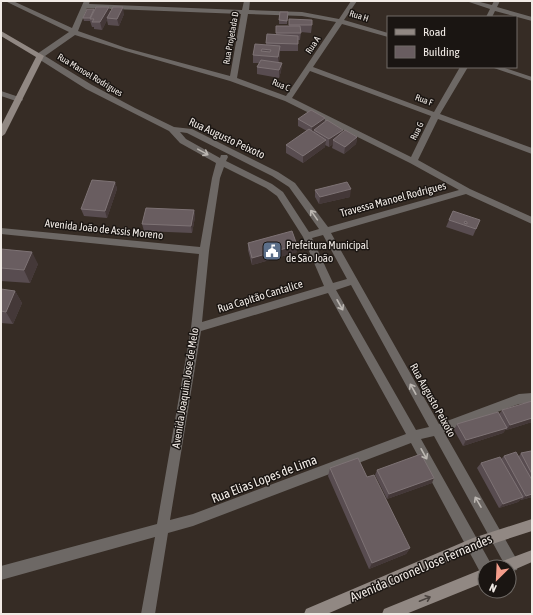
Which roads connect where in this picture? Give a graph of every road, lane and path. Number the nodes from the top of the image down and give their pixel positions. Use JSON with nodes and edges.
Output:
{"nodes":[{"id":1,"x":8,"y":1,"type":"edge"},
{"id":2,"x":247,"y":1,"type":"edge"},
{"id":3,"x":354,"y":1,"type":"edge"},
{"id":4,"x":469,"y":1,"type":"edge"},
{"id":5,"x":497,"y":1,"type":"edge"},
{"id":6,"x":86,"y":4,"type":"edge"},
{"id":7,"x":493,"y":8,"type":"junction"},
{"id":8,"x":244,"y":13,"type":"junction"},
{"id":9,"x":489,"y":16,"type":"edge"},
{"id":10,"x":532,"y":19,"type":"edge"},
{"id":11,"x":340,"y":20,"type":"junction"},
{"id":12,"x":74,"y":32,"type":"junction"},
{"id":13,"x":1,"y":33,"type":"edge"},
{"id":14,"x":387,"y":35,"type":"edge"},
{"id":15,"x":40,"y":56,"type":"junction"},
{"id":16,"x":308,"y":68,"type":"junction"},
{"id":17,"x":463,"y":68,"type":"edge"},
{"id":18,"x":498,"y":68,"type":"edge"},
{"id":19,"x":233,"y":79,"type":"junction"},
{"id":20,"x":532,"y":79,"type":"edge"},
{"id":21,"x":1,"y":93,"type":"edge"},
{"id":22,"x":288,"y":99,"type":"junction"},
{"id":23,"x":19,"y":100,"type":"junction"},
{"id":24,"x":436,"y":115,"type":"junction"},
{"id":25,"x":172,"y":129,"type":"junction"},
{"id":26,"x":1,"y":134,"type":"edge"},
{"id":27,"x":228,"y":151,"type":"junction"},
{"id":28,"x":532,"y":151,"type":"edge"},
{"id":29,"x":221,"y":162,"type":"junction"},
{"id":30,"x":413,"y":162,"type":"junction"},
{"id":31,"x":467,"y":191,"type":"junction"},
{"id":32,"x":532,"y":221,"type":"edge"},
{"id":33,"x":325,"y":230,"type":"junction"},
{"id":34,"x":1,"y":231,"type":"edge"},
{"id":35,"x":306,"y":236,"type":"junction"},
{"id":36,"x":204,"y":251,"type":"junction"},
{"id":37,"x":353,"y":281,"type":"junction"},
{"id":38,"x":330,"y":288,"type":"junction"},
{"id":39,"x":196,"y":328,"type":"junction"},
{"id":40,"x":532,"y":398,"type":"edge"},
{"id":41,"x":436,"y":430,"type":"junction"},
{"id":42,"x":414,"y":436,"type":"junction"},
{"id":43,"x":532,"y":525,"type":"edge"},
{"id":44,"x":162,"y":529,"type":"junction"},
{"id":45,"x":497,"y":536,"type":"junction"},
{"id":46,"x":473,"y":544,"type":"junction"},
{"id":47,"x":532,"y":556,"type":"edge"},
{"id":48,"x":481,"y":559,"type":"edge"},
{"id":49,"x":506,"y":559,"type":"edge"},
{"id":50,"x":517,"y":563,"type":"edge"},
{"id":51,"x":1,"y":574,"type":"edge"},
{"id":52,"x":477,"y":578,"type":"edge"},
{"id":53,"x":314,"y":613,"type":"edge"},
{"id":54,"x":148,"y":614,"type":"edge"},
{"id":55,"x":389,"y":614,"type":"edge"}],
"edges":[{"from":1,"to":12,"type":"street","name":"Rua C"},
{"from":2,"to":8,"type":"street","name":"Rua Projetada D"},
{"from":3,"to":11,"type":"street","name":"Rua A"},
{"from":4,"to":7,"type":"street"},
{"from":5,"to":7,"type":"street"},
{"from":6,"to":8,"type":"street","name":"Rua H"},
{"from":6,"to":12,"type":"street"},
{"from":7,"to":9,"type":"street"},
{"from":7,"to":10,"type":"street"},
{"from":8,"to":11,"type":"street","name":"Rua H"},
{"from":8,"to":19,"type":"street","name":"Rua Projetada D"},
{"from":11,"to":14,"type":"street","name":"Rua H"},
{"from":11,"to":16,"type":"street","name":"Rua A"},
{"from":12,"to":15,"type":"street"},
{"from":12,"to":19,"type":"street","name":"Rua C"},
{"from":13,"to":15,"type":"street","name":"Rua Manoel Rodrigues"},
{"from":15,"to":23,"type":"street"},
{"from":15,"to":25,"type":"street","name":"Rua Manoel Rodrigues"},
{"from":16,"to":22,"type":"street","name":"Rua A"},
{"from":16,"to":24,"type":"street","name":"Rua F"},
{"from":17,"to":24,"type":"street","name":"Rua G"},
{"from":18,"to":20,"type":"street"},
{"from":19,"to":22,"type":"street","name":"Rua C"},
{"from":21,"to":23,"type":"street"},
{"from":22,"to":30,"type":"street","name":"Rua C"},
{"from":23,"to":26,"type":"street"},
{"from":24,"to":28,"type":"street","name":"Rua F"},
{"from":24,"to":30,"type":"street","name":"Rua G"},
{"from":25,"to":27,"type":"street","name":"Rua Augusto Peixoto"},
{"from":25,"to":29,"type":"street","name":"Rua Augusto Peixoto","one_way":true},
{"from":27,"to":29,"type":"street"},
{"from":33,"to":27,"type":"street","name":"Rua Augusto Peixoto","one_way":true},
{"from":29,"to":35,"type":"street","name":"Rua Augusto Peixoto"},
{"from":29,"to":36,"type":"street","name":"Avenida Joaquim Jose de Melo"},
{"from":30,"to":31,"type":"street","name":"Rua C"},
{"from":31,"to":32,"type":"street","name":"Rua C"},
{"from":31,"to":33,"type":"street","name":"Travessa Manoel Rodrigues"},
{"from":33,"to":35,"type":"street","name":"Travessa Manoel Rodrigues"},
{"from":33,"to":37,"type":"street","name":"Rua Augusto Peixoto"},
{"from":34,"to":36,"type":"street","name":"Avenida João de Assis Moreno"},
{"from":35,"to":38,"type":"street","name":"Rua Augusto Peixoto"},
{"from":36,"to":39,"type":"street","name":"Avenida Joaquim Jose de Melo"},
{"from":37,"to":38,"type":"street","name":"Rua Capitão Cantalice"},
{"from":41,"to":37,"type":"street","name":"Rua Augusto Peixoto","one_way":true},
{"from":38,"to":39,"type":"street","name":"Rua Capitão Cantalice"},
{"from":38,"to":42,"type":"street","name":"Rua Augusto Peixoto","one_way":true},
{"from":39,"to":44,"type":"street","name":"Avenida Joaquim Jose de Melo"},
{"from":40,"to":41,"type":"street","name":"Rua Elias Lopes de Lima"},
{"from":41,"to":42,"type":"street","name":"Rua Elias Lopes de Lima"},
{"from":45,"to":41,"type":"street","name":"Rua Augusto Peixoto","one_way":true},
{"from":42,"to":44,"type":"street","name":"Rua Elias Lopes de Lima"},
{"from":42,"to":46,"type":"street","name":"Rua Augusto Peixoto","one_way":true},
{"from":43,"to":45,"type":"street","name":"Avenida Coronel Jose Fernandes"},
{"from":44,"to":51,"type":"street","name":"Rua Elias Lopes de Lima"},
{"from":44,"to":54,"type":"street","name":"Avenida Joaquim Jose de Melo"},
{"from":45,"to":46,"type":"street","name":"Avenida Coronel Jose Fernandes"},
{"from":45,"to":49,"type":"street","name":"Rua Augusto Peixoto"},
{"from":46,"to":48,"type":"street","name":"Rua Augusto Peixoto"},
{"from":46,"to":53,"type":"street","name":"Avenida Coronel Jose Fernandes"},
{"from":47,"to":50,"type":"street"},
{"from":55,"to":52,"type":"street","one_way":true}]}
